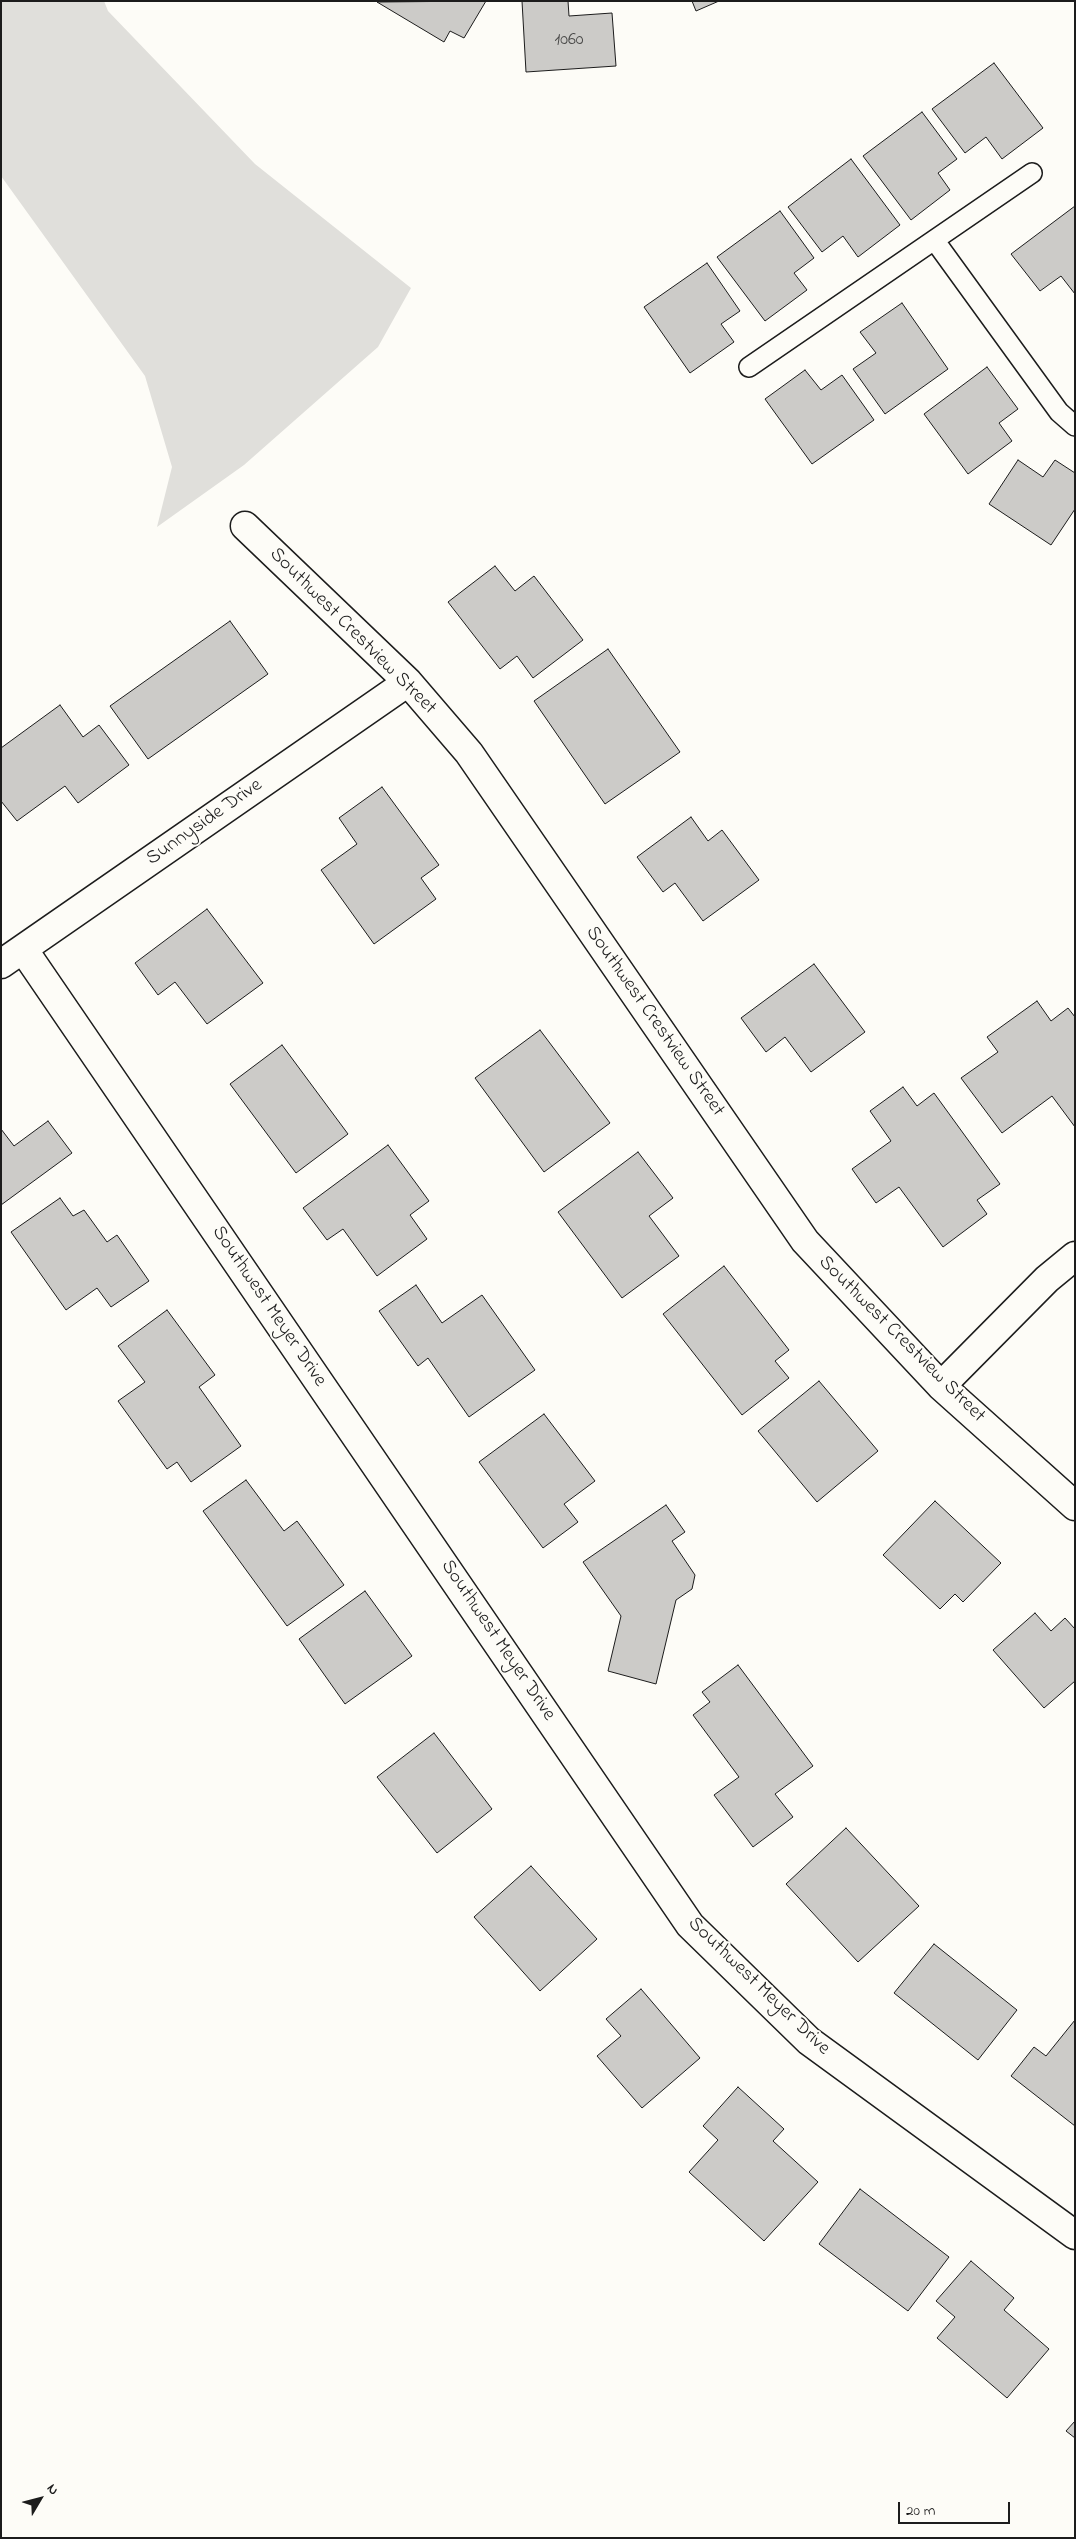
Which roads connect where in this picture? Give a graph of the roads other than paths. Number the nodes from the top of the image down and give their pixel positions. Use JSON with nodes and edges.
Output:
{"nodes":[{"id":1,"x":1032,"y":173,"type":"dead end"},
{"id":2,"x":935,"y":241,"type":"junction"},
{"id":3,"x":749,"y":367,"type":"dead end"},
{"id":4,"x":1075,"y":426,"type":"edge"},
{"id":5,"x":245,"y":526,"type":"dead end"},
{"id":6,"x":408,"y":682,"type":"junction"},
{"id":7,"x":12,"y":957,"type":"edge"},
{"id":8,"x":1075,"y":1256,"type":"edge"},
{"id":9,"x":941,"y":1386,"type":"junction"},
{"id":10,"x":1075,"y":1506,"type":"edge"},
{"id":11,"x":1075,"y":2236,"type":"edge"}],
"edges":[{"from":1,"to":2,"type":"lane"},
{"from":2,"to":3,"type":"lane"},
{"from":2,"to":4,"type":"lane"},
{"from":5,"to":6,"type":"street","name":"Southwest Crestview Street"},
{"from":6,"to":7,"type":"street","name":"Sunnyside Drive"},
{"from":6,"to":9,"type":"street","name":"Southwest Crestview Street"},
{"from":7,"to":11,"type":"street","name":"Southwest Meyer Drive"},
{"from":8,"to":9,"type":"street"},
{"from":9,"to":10,"type":"street","name":"Southwest Crestview Street"}]}
